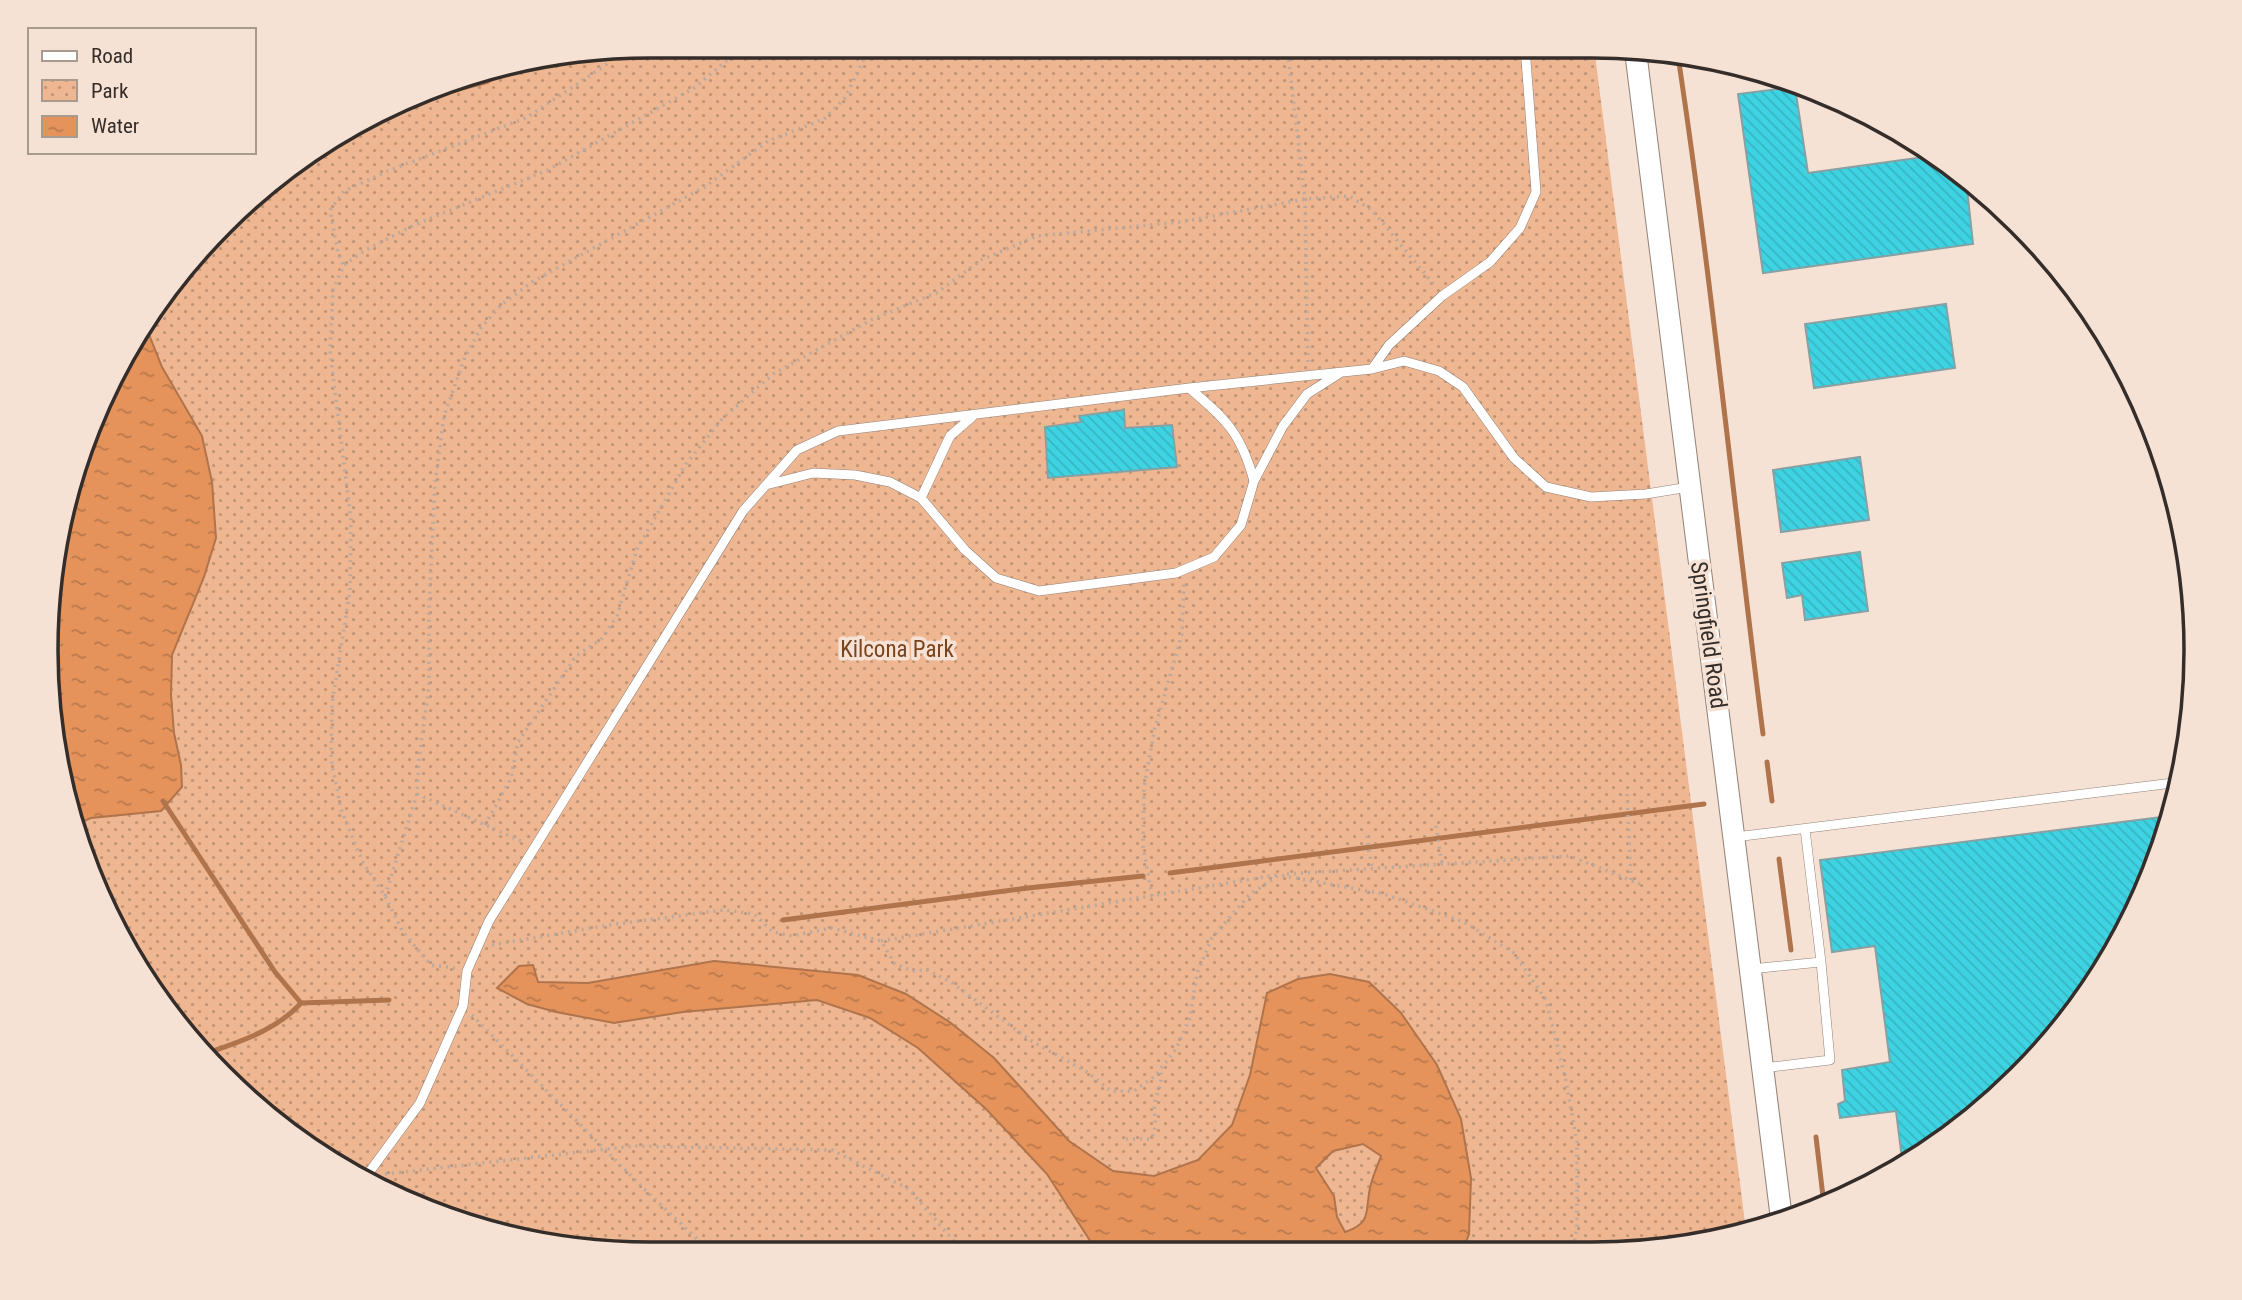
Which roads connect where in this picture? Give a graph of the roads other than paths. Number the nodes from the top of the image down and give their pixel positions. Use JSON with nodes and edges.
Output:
{"nodes":[{"id":1,"x":1526,"y":58,"type":"edge"},
{"id":2,"x":1636,"y":59,"type":"edge"},
{"id":3,"x":1372,"y":369,"type":"junction"},
{"id":4,"x":1342,"y":372,"type":"junction"},
{"id":5,"x":1189,"y":388,"type":"junction"},
{"id":6,"x":973,"y":416,"type":"junction"},
{"id":7,"x":1254,"y":481,"type":"junction"},
{"id":8,"x":764,"y":486,"type":"junction"},
{"id":9,"x":1689,"y":488,"type":"junction"},
{"id":10,"x":921,"y":498,"type":"junction"},
{"id":11,"x":2169,"y":784,"type":"edge"},
{"id":12,"x":1805,"y":829,"type":"junction"},
{"id":13,"x":1735,"y":837,"type":"junction"},
{"id":14,"x":1821,"y":962,"type":"junction"},
{"id":15,"x":1751,"y":969,"type":"junction"},
{"id":16,"x":1763,"y":1068,"type":"junction"},
{"id":17,"x":370,"y":1171,"type":"edge"},
{"id":18,"x":1781,"y":1211,"type":"edge"}],
"edges":[{"from":1,"to":3,"type":"lane"},
{"from":2,"to":9,"type":"street","name":"Springfield Road"},
{"from":3,"to":4,"type":"lane"},
{"from":3,"to":9,"type":"lane"},
{"from":4,"to":5,"type":"lane"},
{"from":4,"to":7,"type":"lane"},
{"from":5,"to":6,"type":"lane"},
{"from":5,"to":7,"type":"lane"},
{"from":6,"to":8,"type":"lane"},
{"from":6,"to":10,"type":"lane"},
{"from":7,"to":10,"type":"lane"},
{"from":8,"to":10,"type":"lane"},
{"from":8,"to":17,"type":"lane"},
{"from":9,"to":13,"type":"street","name":"Springfield Road"},
{"from":11,"to":12,"type":"lane"},
{"from":12,"to":13,"type":"lane"},
{"from":12,"to":14,"type":"lane"},
{"from":13,"to":15,"type":"street","name":"Springfield Road"},
{"from":14,"to":15,"type":"lane"},
{"from":14,"to":16,"type":"lane"},
{"from":15,"to":16,"type":"street","name":"Springfield Road"},
{"from":16,"to":18,"type":"street","name":"Springfield Road"}]}
